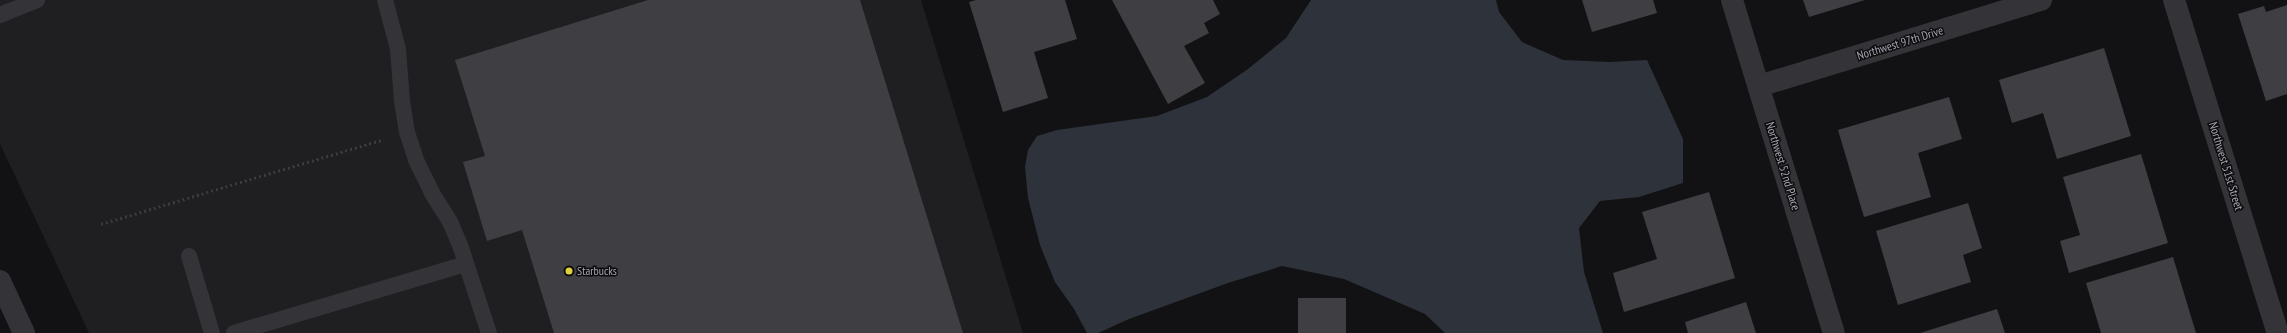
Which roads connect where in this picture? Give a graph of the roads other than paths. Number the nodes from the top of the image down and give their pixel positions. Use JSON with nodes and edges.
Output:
{"nodes":[{"id":1,"x":37,"y":0,"type":"edge"},
{"id":2,"x":385,"y":0,"type":"edge"},
{"id":3,"x":1732,"y":0,"type":"edge"},
{"id":4,"x":2040,"y":0,"type":"edge"},
{"id":5,"x":2174,"y":0,"type":"edge"},
{"id":6,"x":0,"y":15,"type":"edge"},
{"id":7,"x":1759,"y":86,"type":"junction"},
{"id":8,"x":189,"y":256,"type":"dead end"},
{"id":9,"x":466,"y":264,"type":"junction"},
{"id":10,"x":0,"y":281,"type":"edge"},
{"id":11,"x":24,"y":333,"type":"edge"},
{"id":12,"x":212,"y":333,"type":"edge"},
{"id":13,"x":234,"y":333,"type":"edge"},
{"id":14,"x":489,"y":333,"type":"edge"},
{"id":15,"x":1834,"y":333,"type":"edge"},
{"id":16,"x":2278,"y":333,"type":"edge"}],
"edges":[{"from":1,"to":6,"type":"lane"},
{"from":2,"to":9,"type":"lane"},
{"from":3,"to":7,"type":"street","name":"Northwest 52nd Place"},
{"from":4,"to":7,"type":"street","name":"Northwest 97th Drive"},
{"from":5,"to":16,"type":"street","name":"Northwest 51st Street"},
{"from":7,"to":15,"type":"street","name":"Northwest 52nd Place"},
{"from":8,"to":12,"type":"lane"},
{"from":9,"to":13,"type":"lane"},
{"from":9,"to":14,"type":"lane"},
{"from":10,"to":11,"type":"street"}]}
